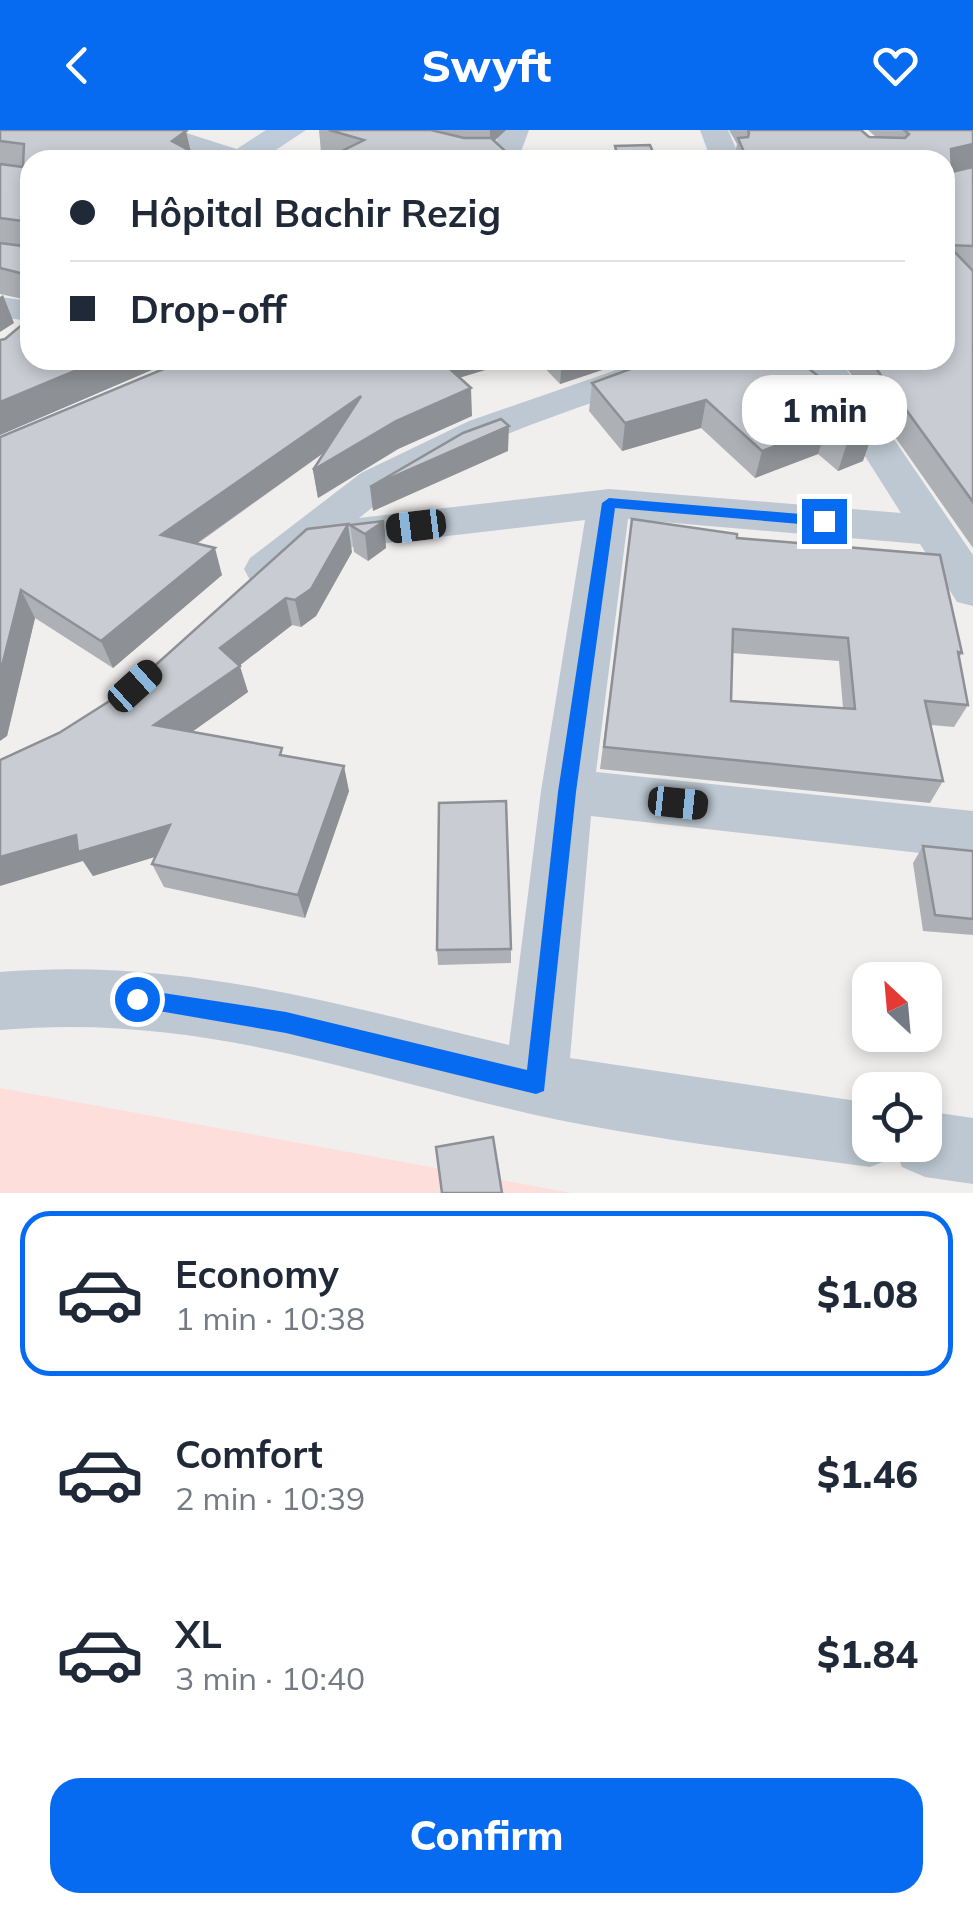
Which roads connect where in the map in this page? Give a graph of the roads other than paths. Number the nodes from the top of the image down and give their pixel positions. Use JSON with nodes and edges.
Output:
{"nodes":[{"id":1,"x":150,"y":130,"type":"edge"},
{"id":2,"x":289,"y":130,"type":"edge"},
{"id":3,"x":211,"y":150,"type":"edge"},
{"id":4,"x":254,"y":150,"type":"edge"},
{"id":5,"x":652,"y":370,"type":"edge"},
{"id":6,"x":828,"y":370,"type":"edge"},
{"id":7,"x":609,"y":503,"type":"junction"},
{"id":8,"x":932,"y":530,"type":"junction"},
{"id":9,"x":300,"y":540,"type":"junction"},
{"id":10,"x":973,"y":590,"type":"edge"},
{"id":11,"x":231,"y":601,"type":"edge"},
{"id":12,"x":567,"y":792,"type":"junction"},
{"id":13,"x":973,"y":835,"type":"edge"},
{"id":14,"x":0,"y":1001,"type":"edge"},
{"id":15,"x":536,"y":1083,"type":"junction"},
{"id":16,"x":852,"y":1132,"type":"edge"},
{"id":17,"x":942,"y":1146,"type":"edge"},
{"id":18,"x":973,"y":1151,"type":"edge"}],
"edges":[{"from":1,"to":3,"type":"street"},
{"from":2,"to":4,"type":"main road"},
{"from":5,"to":9,"type":"street"},
{"from":6,"to":8,"type":"street"},
{"from":7,"to":8,"type":"street"},
{"from":7,"to":9,"type":"street"},
{"from":7,"to":12,"type":"street"},
{"from":8,"to":10,"type":"street"},
{"from":9,"to":11,"type":"street"},
{"from":12,"to":13,"type":"street"},
{"from":12,"to":15,"type":"street"},
{"from":14,"to":15,"type":"street"},
{"from":15,"to":16,"type":"street"},
{"from":17,"to":18,"type":"street"}]}
